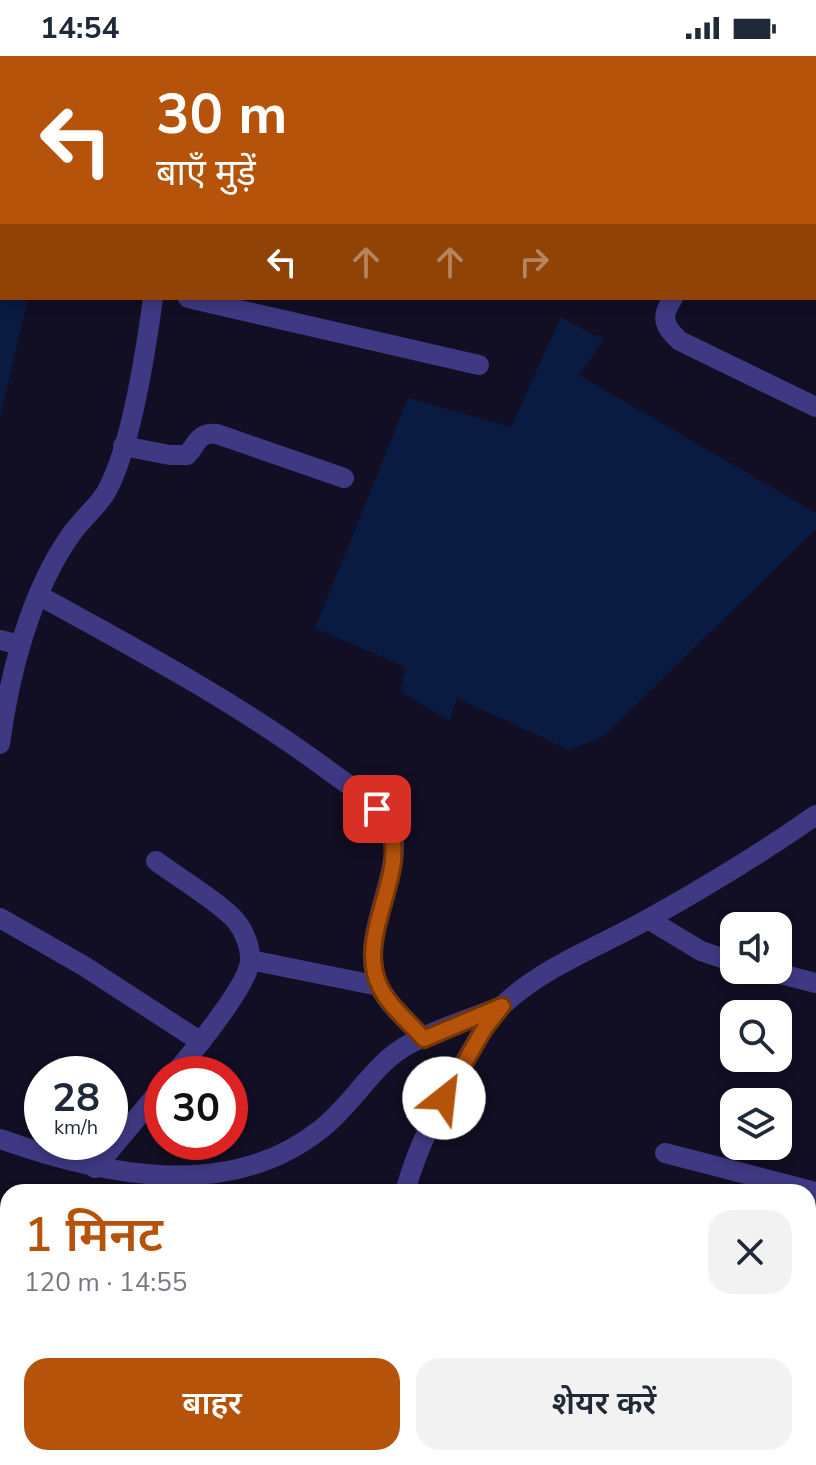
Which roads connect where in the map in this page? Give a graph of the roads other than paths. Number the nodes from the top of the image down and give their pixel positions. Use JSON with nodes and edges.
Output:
{"nodes":[{"id":1,"x":153,"y":300,"type":"edge"},
{"id":2,"x":197,"y":300,"type":"edge"},
{"id":3,"x":672,"y":300,"type":"edge"},
{"id":4,"x":479,"y":365,"type":"dead end"},
{"id":5,"x":816,"y":407,"type":"edge"},
{"id":6,"x":123,"y":446,"type":"junction"},
{"id":7,"x":344,"y":478,"type":"dead end"},
{"id":8,"x":40,"y":596,"type":"junction"},
{"id":9,"x":10,"y":642,"type":"edge"},
{"id":10,"x":0,"y":744,"type":"edge"},
{"id":11,"x":816,"y":815,"type":"edge"},
{"id":12,"x":156,"y":861,"type":"dead end"},
{"id":13,"x":0,"y":918,"type":"edge"},
{"id":14,"x":648,"y":919,"type":"junction"},
{"id":15,"x":720,"y":957,"type":"edge"},
{"id":16,"x":250,"y":960,"type":"junction"},
{"id":17,"x":792,"y":977,"type":"edge"},
{"id":18,"x":816,"y":983,"type":"edge"},
{"id":19,"x":379,"y":986,"type":"junction"},
{"id":20,"x":502,"y":1006,"type":"junction"},
{"id":21,"x":424,"y":1039,"type":"junction"},
{"id":22,"x":201,"y":1042,"type":"junction"},
{"id":23,"x":189,"y":1056,"type":"edge"},
{"id":24,"x":144,"y":1109,"type":"edge"},
{"id":25,"x":0,"y":1139,"type":"edge"},
{"id":26,"x":665,"y":1153,"type":"dead end"},
{"id":27,"x":412,"y":1164,"type":"junction"},
{"id":28,"x":95,"y":1168,"type":"junction"},
{"id":29,"x":396,"y":1184,"type":"edge"},
{"id":30,"x":407,"y":1184,"type":"edge"},
{"id":31,"x":785,"y":1184,"type":"edge"}],
"edges":[{"from":1,"to":6,"type":"street"},
{"from":2,"to":4,"type":"street"},
{"from":3,"to":5,"type":"street"},
{"from":6,"to":7,"type":"street"},
{"from":6,"to":8,"type":"street"},
{"from":8,"to":9,"type":"street"},
{"from":8,"to":19,"type":"street"},
{"from":9,"to":10,"type":"street"},
{"from":11,"to":14,"type":"street"},
{"from":12,"to":16,"type":"street"},
{"from":13,"to":22,"type":"street"},
{"from":14,"to":15,"type":"street"},
{"from":14,"to":20,"type":"street"},
{"from":16,"to":19,"type":"street"},
{"from":16,"to":22,"type":"street"},
{"from":17,"to":18,"type":"street"},
{"from":19,"to":21,"type":"street"},
{"from":20,"to":21,"type":"street"},
{"from":20,"to":27,"type":"street"},
{"from":21,"to":28,"type":"street"},
{"from":22,"to":23,"type":"street"},
{"from":24,"to":28,"type":"street"},
{"from":25,"to":28,"type":"street"},
{"from":26,"to":31,"type":"street"},
{"from":27,"to":29,"type":"street"},
{"from":27,"to":30,"type":"street"}]}
